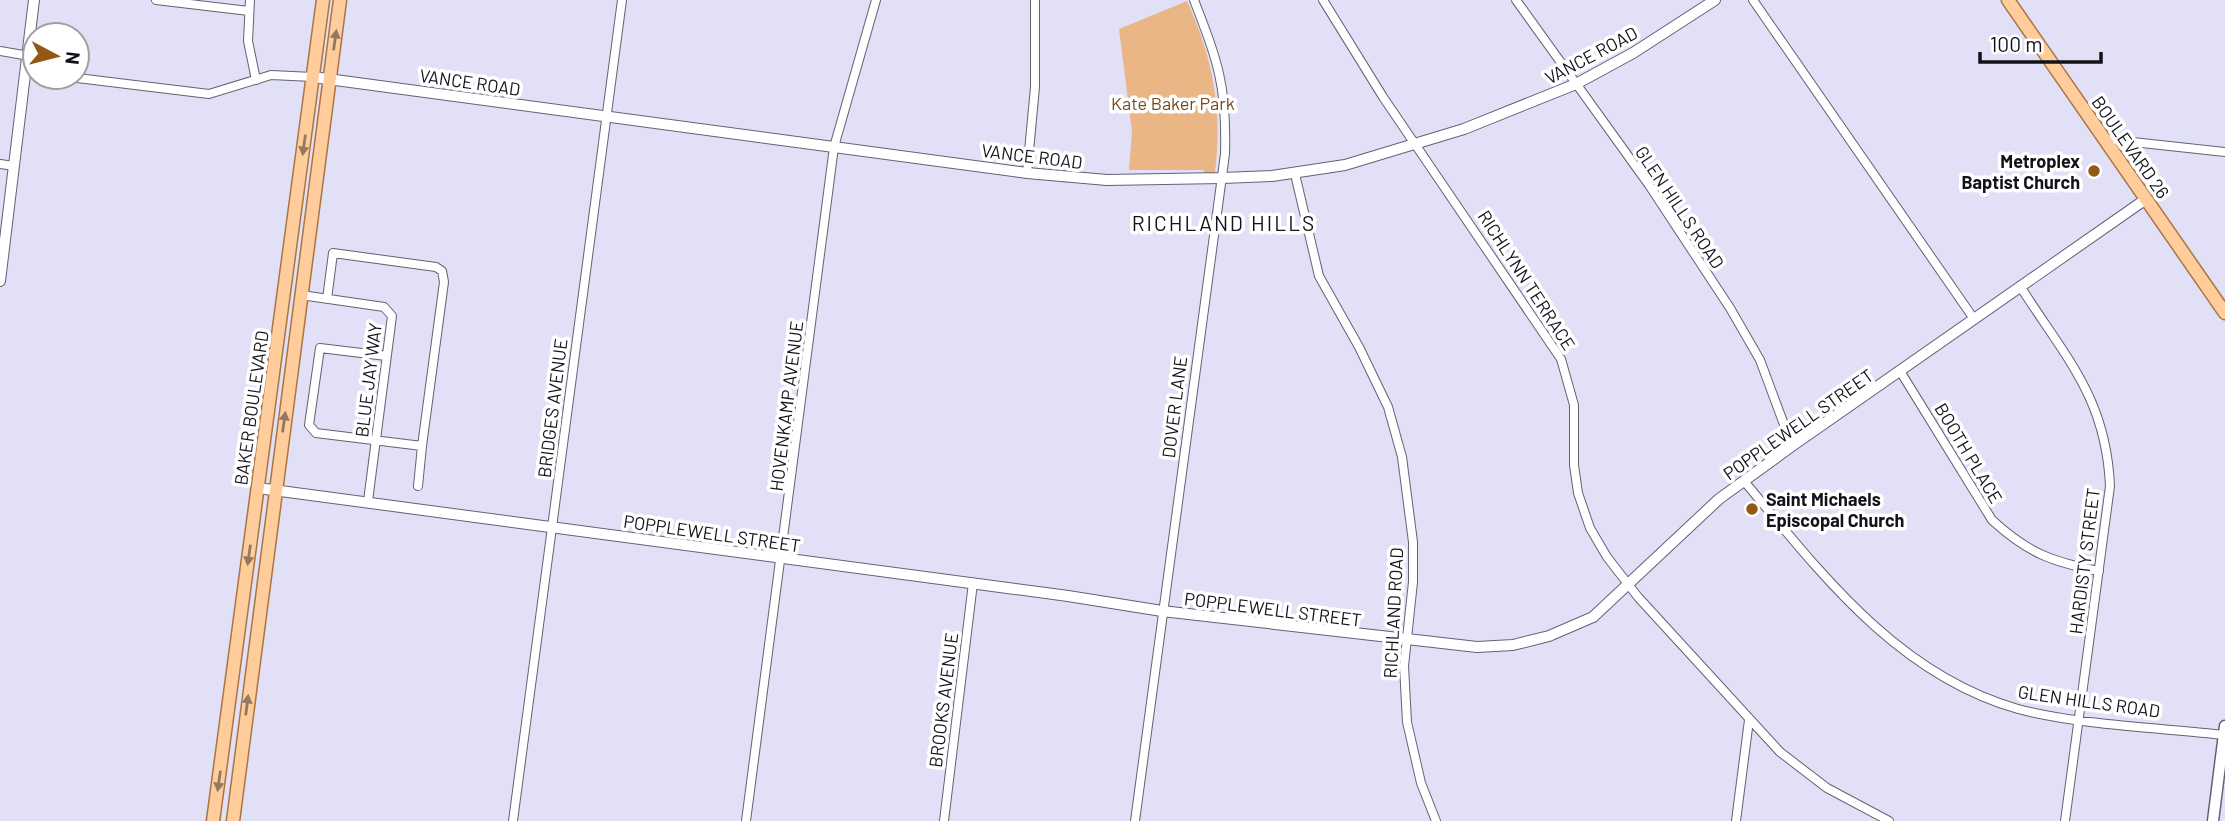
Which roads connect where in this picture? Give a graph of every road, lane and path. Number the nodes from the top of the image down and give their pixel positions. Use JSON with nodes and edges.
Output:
{"nodes":[{"id":1,"x":34,"y":0,"type":"edge"},
{"id":2,"x":156,"y":0,"type":"edge"},
{"id":3,"x":250,"y":0,"type":"edge"},
{"id":4,"x":323,"y":0,"type":"edge"},
{"id":5,"x":340,"y":0,"type":"edge"},
{"id":6,"x":622,"y":0,"type":"edge"},
{"id":7,"x":876,"y":0,"type":"edge"},
{"id":8,"x":1035,"y":0,"type":"edge"},
{"id":9,"x":1194,"y":0,"type":"edge"},
{"id":10,"x":1323,"y":0,"type":"edge"},
{"id":11,"x":1516,"y":0,"type":"edge"},
{"id":12,"x":1715,"y":0,"type":"edge"},
{"id":13,"x":1754,"y":0,"type":"edge"},
{"id":14,"x":2008,"y":0,"type":"edge"},
{"id":15,"x":249,"y":11,"type":"junction"},
{"id":16,"x":33,"y":21,"type":"edge"},
{"id":17,"x":0,"y":51,"type":"edge"},
{"id":18,"x":21,"y":54,"type":"edge"},
{"id":19,"x":313,"y":77,"type":"junction"},
{"id":20,"x":329,"y":79,"type":"junction"},
{"id":21,"x":91,"y":80,"type":"edge"},
{"id":22,"x":256,"y":80,"type":"junction"},
{"id":23,"x":1576,"y":84,"type":"junction"},
{"id":24,"x":26,"y":91,"type":"edge"},
{"id":25,"x":607,"y":116,"type":"junction"},
{"id":26,"x":2105,"y":139,"type":"junction"},
{"id":27,"x":1415,"y":144,"type":"junction"},
{"id":28,"x":834,"y":147,"type":"junction"},
{"id":29,"x":2225,"y":152,"type":"edge"},
{"id":30,"x":0,"y":164,"type":"edge"},
{"id":31,"x":14,"y":166,"type":"junction"},
{"id":32,"x":1027,"y":173,"type":"junction"},
{"id":33,"x":1295,"y":174,"type":"junction"},
{"id":34,"x":1222,"y":178,"type":"junction"},
{"id":35,"x":2146,"y":199,"type":"junction"},
{"id":36,"x":0,"y":279,"type":"edge"},
{"id":37,"x":2020,"y":286,"type":"junction"},
{"id":38,"x":301,"y":295,"type":"junction"},
{"id":39,"x":327,"y":299,"type":"junction"},
{"id":40,"x":2225,"y":313,"type":"edge"},
{"id":41,"x":1974,"y":319,"type":"junction"},
{"id":42,"x":386,"y":356,"type":"junction"},
{"id":43,"x":1900,"y":371,"type":"junction"},
{"id":44,"x":376,"y":440,"type":"junction"},
{"id":45,"x":422,"y":446,"type":"junction"},
{"id":46,"x":1792,"y":446,"type":"junction"},
{"id":47,"x":1744,"y":481,"type":"junction"},
{"id":48,"x":418,"y":486,"type":"dead end"},
{"id":49,"x":258,"y":488,"type":"junction"},
{"id":50,"x":275,"y":489,"type":"junction"},
{"id":51,"x":368,"y":501,"type":"junction"},
{"id":52,"x":552,"y":526,"type":"junction"},
{"id":53,"x":782,"y":559,"type":"junction"},
{"id":54,"x":2099,"y":571,"type":"junction"},
{"id":55,"x":973,"y":583,"type":"junction"},
{"id":56,"x":1628,"y":584,"type":"junction"},
{"id":57,"x":1162,"y":611,"type":"junction"},
{"id":58,"x":1407,"y":640,"type":"junction"},
{"id":59,"x":2079,"y":719,"type":"junction"},
{"id":60,"x":1749,"y":720,"type":"junction"},
{"id":61,"x":2224,"y":730,"type":"edge"},
{"id":62,"x":213,"y":821,"type":"edge"},
{"id":63,"x":233,"y":821,"type":"edge"},
{"id":64,"x":513,"y":821,"type":"edge"},
{"id":65,"x":746,"y":821,"type":"edge"},
{"id":66,"x":943,"y":821,"type":"edge"},
{"id":67,"x":1135,"y":821,"type":"edge"},
{"id":68,"x":1436,"y":821,"type":"edge"},
{"id":69,"x":1736,"y":821,"type":"edge"},
{"id":70,"x":1889,"y":821,"type":"edge"},
{"id":71,"x":2065,"y":821,"type":"edge"},
{"id":72,"x":2213,"y":821,"type":"edge"}],
"edges":[{"from":1,"to":16,"type":"street"},
{"from":2,"to":15,"type":"street"},
{"from":3,"to":15,"type":"street"},
{"from":4,"to":19,"type":"main road","name":"BAKER BOULEVARD"},
{"from":20,"to":5,"type":"main road","name":"BAKER BOULEVARD","one_way":true},
{"from":6,"to":25,"type":"street","name":"BRIDGES AVENUE"},
{"from":7,"to":28,"type":"street","name":"HOVENKAMP AVENUE"},
{"from":8,"to":32,"type":"street"},
{"from":9,"to":34,"type":"street","name":"DOVER LANE"},
{"from":10,"to":27,"type":"street","name":"RICHLYNN TERRACE"},
{"from":11,"to":23,"type":"street","name":"GLEN HILLS ROAD"},
{"from":12,"to":23,"type":"street","name":"VANCE ROAD"},
{"from":13,"to":41,"type":"street"},
{"from":14,"to":26,"type":"main road","name":"BOULEVARD 26"},
{"from":15,"to":22,"type":"street"},
{"from":17,"to":18,"type":"street"},
{"from":19,"to":20,"type":"street","name":"VANCE ROAD"},
{"from":19,"to":22,"type":"street"},
{"from":19,"to":49,"type":"main road","name":"BAKER BOULEVARD","one_way":true},
{"from":20,"to":25,"type":"street","name":"VANCE ROAD"},
{"from":20,"to":38,"type":"main road","name":"BAKER BOULEVARD"},
{"from":21,"to":22,"type":"street"},
{"from":23,"to":27,"type":"street","name":"VANCE ROAD"},
{"from":23,"to":46,"type":"street","name":"GLEN HILLS ROAD"},
{"from":24,"to":31,"type":"street"},
{"from":25,"to":28,"type":"street","name":"VANCE ROAD"},
{"from":25,"to":52,"type":"street","name":"BRIDGES AVENUE"},
{"from":26,"to":29,"type":"street"},
{"from":26,"to":35,"type":"main road","name":"BOULEVARD 26"},
{"from":27,"to":33,"type":"street","name":"VANCE ROAD"},
{"from":27,"to":56,"type":"street","name":"RICHLYNN TERRACE"},
{"from":28,"to":32,"type":"street","name":"VANCE ROAD"},
{"from":28,"to":53,"type":"street","name":"HOVENKAMP AVENUE"},
{"from":30,"to":31,"type":"street"},
{"from":31,"to":36,"type":"street"},
{"from":32,"to":34,"type":"street","name":"VANCE ROAD"},
{"from":33,"to":34,"type":"street","name":"VANCE ROAD"},
{"from":33,"to":58,"type":"street","name":"RICHLAND ROAD"},
{"from":34,"to":57,"type":"street","name":"DOVER LANE"},
{"from":35,"to":37,"type":"street","name":"POPPLEWELL STREET"},
{"from":35,"to":40,"type":"main road","name":"BOULEVARD 26"},
{"from":37,"to":41,"type":"street","name":"POPPLEWELL STREET"},
{"from":37,"to":54,"type":"street","name":"HARDISTY STREET"},
{"from":38,"to":39,"type":"street","name":"BLUE JAY WAY"},
{"from":50,"to":38,"type":"main road","name":"BAKER BOULEVARD","one_way":true},
{"from":39,"to":42,"type":"street","name":"BLUE JAY WAY"},
{"from":39,"to":45,"type":"street"},
{"from":41,"to":43,"type":"street","name":"POPPLEWELL STREET"},
{"from":42,"to":44,"type":"street","name":"BLUE JAY WAY"},
{"from":42,"to":44,"type":"street"},
{"from":43,"to":46,"type":"street","name":"POPPLEWELL STREET"},
{"from":43,"to":54,"type":"street","name":"BOOTH PLACE"},
{"from":44,"to":45,"type":"street"},
{"from":44,"to":51,"type":"street","name":"BLUE JAY WAY"},
{"from":45,"to":48,"type":"street"},
{"from":46,"to":47,"type":"street","name":"POPPLEWELL STREET"},
{"from":47,"to":56,"type":"street","name":"POPPLEWELL STREET"},
{"from":47,"to":59,"type":"street","name":"GLEN HILLS ROAD"},
{"from":49,"to":50,"type":"street","name":"POPPLEWELL STREET"},
{"from":49,"to":62,"type":"main road","name":"BAKER BOULEVARD","one_way":true},
{"from":50,"to":51,"type":"street","name":"POPPLEWELL STREET"},
{"from":63,"to":50,"type":"main road","name":"BAKER BOULEVARD","one_way":true},
{"from":51,"to":52,"type":"street","name":"POPPLEWELL STREET"},
{"from":52,"to":53,"type":"street","name":"POPPLEWELL STREET"},
{"from":52,"to":64,"type":"street","name":"BRIDGES AVENUE"},
{"from":53,"to":55,"type":"street","name":"POPPLEWELL STREET"},
{"from":53,"to":65,"type":"street","name":"HOVENKAMP AVENUE"},
{"from":54,"to":59,"type":"street","name":"HARDISTY STREET"},
{"from":55,"to":57,"type":"street","name":"POPPLEWELL STREET"},
{"from":55,"to":66,"type":"street","name":"BROOKS AVENUE"},
{"from":56,"to":58,"type":"street","name":"POPPLEWELL STREET"},
{"from":56,"to":60,"type":"street","name":"RICHLYNN TERRACE"},
{"from":57,"to":58,"type":"street","name":"POPPLEWELL STREET"},
{"from":57,"to":67,"type":"street","name":"DOVER LANE"},
{"from":58,"to":68,"type":"street","name":"RICHLAND ROAD"},
{"from":59,"to":61,"type":"street","name":"GLEN HILLS ROAD"},
{"from":59,"to":71,"type":"street","name":"HARDISTY STREET"},
{"from":60,"to":69,"type":"street"},
{"from":60,"to":70,"type":"street","name":"RICHLYNN TERRACE"},
{"from":61,"to":72,"type":"main road"}]}
